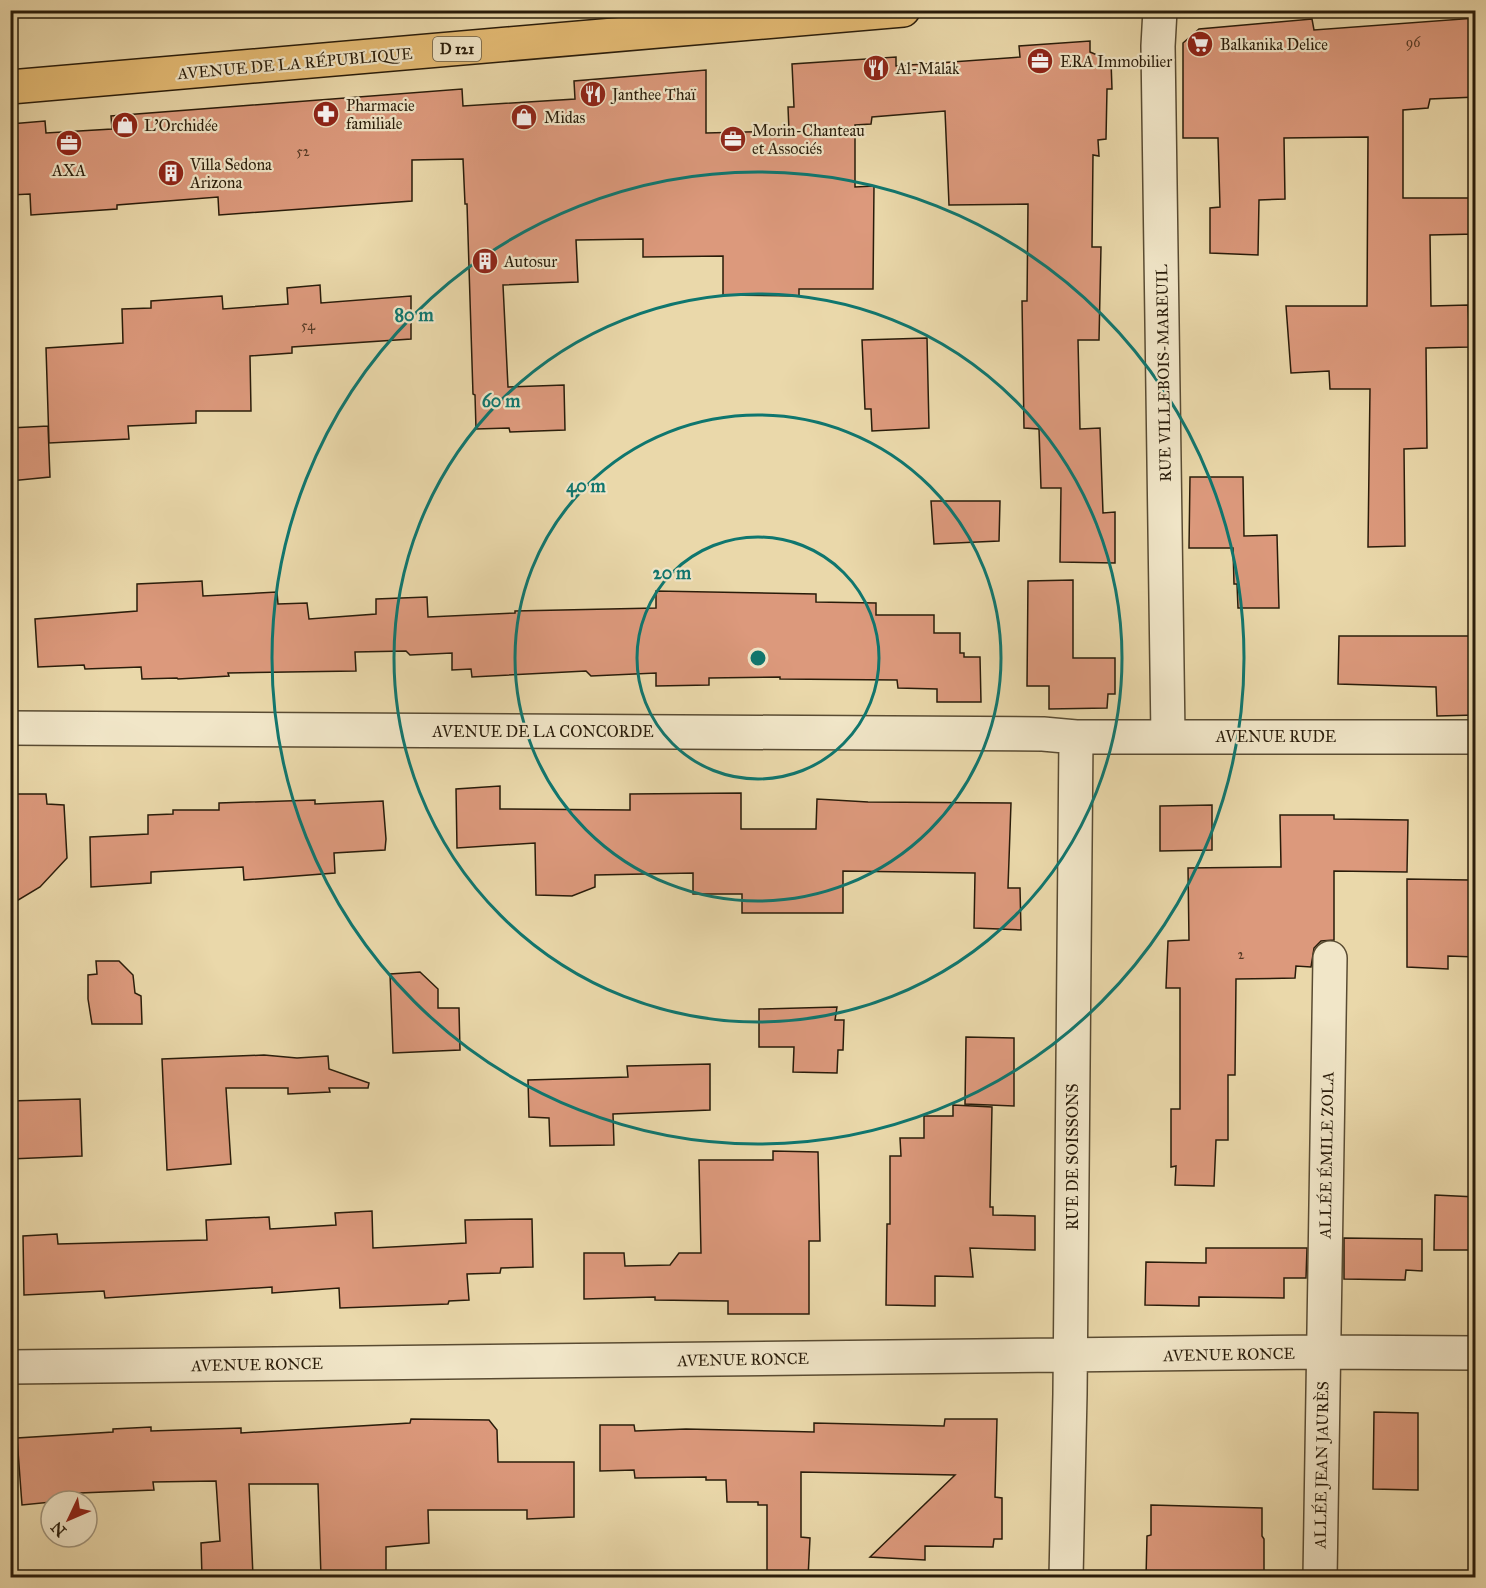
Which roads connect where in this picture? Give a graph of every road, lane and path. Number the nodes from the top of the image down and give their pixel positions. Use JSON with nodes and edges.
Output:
{"nodes":[{"id":1,"x":903,"y":10,"type":"edge"},
{"id":2,"x":1160,"y":10,"type":"edge"},
{"id":3,"x":801,"y":15,"type":"edge"},
{"id":4,"x":10,"y":87,"type":"edge"},
{"id":5,"x":10,"y":728,"type":"edge"},
{"id":6,"x":1168,"y":736,"type":"junction"},
{"id":7,"x":1076,"y":737,"type":"junction"},
{"id":8,"x":1476,"y":737,"type":"edge"},
{"id":9,"x":1330,"y":958,"type":"dead end"},
{"id":10,"x":1323,"y":1352,"type":"junction"},
{"id":11,"x":1476,"y":1353,"type":"edge"},
{"id":12,"x":1070,"y":1356,"type":"junction"},
{"id":13,"x":10,"y":1367,"type":"edge"},
{"id":14,"x":1066,"y":1578,"type":"edge"},
{"id":15,"x":1320,"y":1578,"type":"edge"}],
"edges":[{"from":1,"to":3,"type":"main road","name":"AVENUE DE LA RÉPUBLIQUE","number":"D 121"},
{"from":2,"to":6,"type":"street","name":"RUE VILLEBOIS-MAREUIL"},
{"from":3,"to":4,"type":"main road","name":"AVENUE DE LA RÉPUBLIQUE","number":"D 121"},
{"from":5,"to":7,"type":"street","name":"AVENUE DE LA CONCORDE"},
{"from":6,"to":7,"type":"street","name":"AVENUE RUDE"},
{"from":6,"to":8,"type":"street","name":"AVENUE RUDE"},
{"from":7,"to":12,"type":"street","name":"RUE DE SOISSONS"},
{"from":9,"to":10,"type":"street","name":"ALLÉE ÉMILE ZOLA"},
{"from":10,"to":11,"type":"street","name":"AVENUE RONCE"},
{"from":10,"to":12,"type":"street","name":"AVENUE RONCE"},
{"from":10,"to":15,"type":"street","name":"ALLÉE JEAN JAURÈS"},
{"from":12,"to":13,"type":"street","name":"AVENUE RONCE"},
{"from":12,"to":14,"type":"street","name":"RUE DE SOISSONS"}]}
